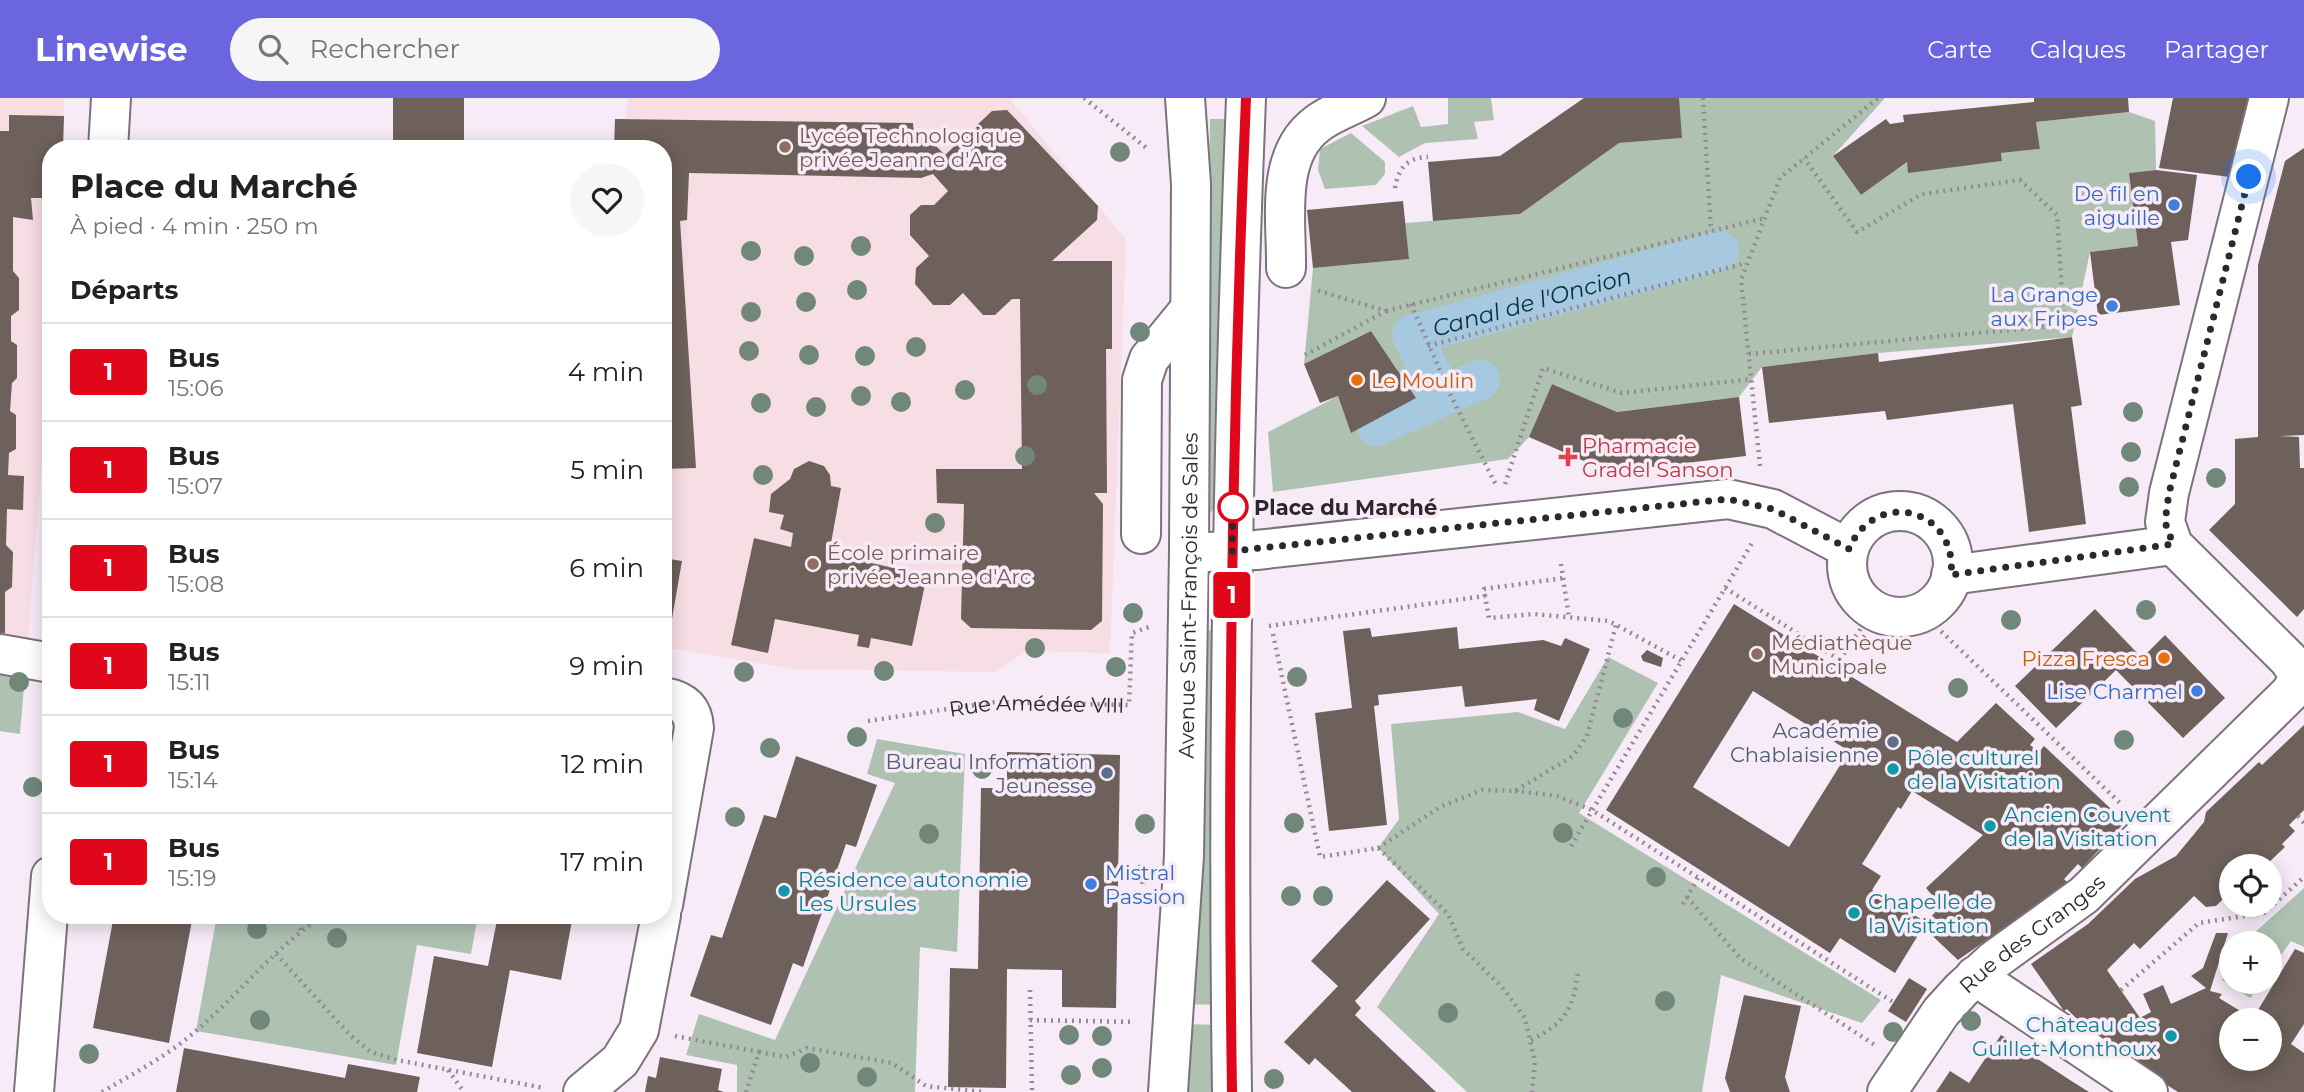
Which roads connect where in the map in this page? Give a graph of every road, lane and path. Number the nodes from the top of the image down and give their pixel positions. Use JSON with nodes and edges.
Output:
{"nodes":[{"id":1,"x":111,"y":98,"type":"edge"},
{"id":2,"x":1084,"y":98,"type":"edge"},
{"id":3,"x":1185,"y":98,"type":"edge"},
{"id":4,"x":1246,"y":98,"type":"edge"},
{"id":5,"x":1366,"y":98,"type":"edge"},
{"id":6,"x":1703,"y":98,"type":"edge"},
{"id":7,"x":1878,"y":98,"type":"edge"},
{"id":8,"x":2269,"y":98,"type":"edge"},
{"id":9,"x":109,"y":140,"type":"edge"},
{"id":10,"x":1428,"y":157,"type":"dead end"},
{"id":11,"x":1804,"y":158,"type":"junction"},
{"id":12,"x":1191,"y":184,"type":"junction"},
{"id":13,"x":1395,"y":188,"type":"dead end"},
{"id":14,"x":1765,"y":218,"type":"junction"},
{"id":15,"x":1711,"y":231,"type":"junction"},
{"id":16,"x":1747,"y":262,"type":"junction"},
{"id":17,"x":1297,"y":278,"type":"joint"},
{"id":18,"x":1411,"y":304,"type":"junction"},
{"id":19,"x":1190,"y":309,"type":"junction"},
{"id":20,"x":1386,"y":310,"type":"junction"},
{"id":21,"x":1428,"y":346,"type":"junction"},
{"id":22,"x":1749,"y":354,"type":"junction"},
{"id":23,"x":1305,"y":355,"type":"dead end"},
{"id":24,"x":1752,"y":379,"type":"junction"},
{"id":25,"x":1768,"y":507,"type":"junction"},
{"id":26,"x":1141,"y":534,"type":"dead end"},
{"id":27,"x":2173,"y":544,"type":"junction"},
{"id":28,"x":1849,"y":549,"type":"junction"},
{"id":29,"x":1232,"y":551,"type":"junction"},
{"id":30,"x":1189,"y":552,"type":"junction"},
{"id":31,"x":1561,"y":564,"type":"dead end"},
{"id":32,"x":1951,"y":575,"type":"junction"},
{"id":33,"x":1564,"y":578,"type":"junction"},
{"id":34,"x":1725,"y":588,"type":"junction"},
{"id":35,"x":1485,"y":596,"type":"junction"},
{"id":36,"x":1873,"y":610,"type":"junction"},
{"id":37,"x":1921,"y":612,"type":"junction"},
{"id":38,"x":1269,"y":613,"type":"dead end"},
{"id":39,"x":1569,"y":618,"type":"junction"},
{"id":40,"x":1159,"y":623,"type":"dead end"},
{"id":41,"x":1261,"y":624,"type":"dead end"},
{"id":42,"x":1616,"y":625,"type":"junction"},
{"id":43,"x":1271,"y":626,"type":"junction"},
{"id":44,"x":0,"y":654,"type":"edge"},
{"id":45,"x":1840,"y":660,"type":"junction"},
{"id":46,"x":42,"y":661,"type":"edge"},
{"id":47,"x":1682,"y":661,"type":"junction"},
{"id":48,"x":1836,"y":667,"type":"dead end"},
{"id":49,"x":2300,"y":667,"type":"edge"},
{"id":50,"x":672,"y":699,"type":"edge"},
{"id":51,"x":868,"y":721,"type":"dead end"},
{"id":52,"x":1515,"y":791,"type":"junction"},
{"id":53,"x":1592,"y":810,"type":"junction"},
{"id":54,"x":2298,"y":817,"type":"dead end"},
{"id":55,"x":2304,"y":823,"type":"edge"},
{"id":56,"x":2149,"y":832,"type":"junction"},
{"id":57,"x":1570,"y":846,"type":"dead end"},
{"id":58,"x":1378,"y":849,"type":"junction"},
{"id":59,"x":672,"y":851,"type":"edge"},
{"id":60,"x":2304,"y":877,"type":"edge"},
{"id":61,"x":1698,"y":878,"type":"junction"},
{"id":62,"x":1687,"y":897,"type":"junction"},
{"id":63,"x":1683,"y":904,"type":"dead end"},
{"id":64,"x":47,"y":924,"type":"edge"},
{"id":65,"x":299,"y":924,"type":"edge"},
{"id":66,"x":310,"y":924,"type":"edge"},
{"id":67,"x":660,"y":924,"type":"edge"},
{"id":68,"x":301,"y":930,"type":"junction"},
{"id":69,"x":276,"y":954,"type":"junction"},
{"id":70,"x":1578,"y":971,"type":"dead end"},
{"id":71,"x":1975,"y":976,"type":"junction"},
{"id":72,"x":2121,"y":989,"type":"dead end"},
{"id":73,"x":1030,"y":990,"type":"dead end"},
{"id":74,"x":1893,"y":1002,"type":"dead end"},
{"id":75,"x":1030,"y":1020,"type":"junction"},
{"id":76,"x":1173,"y":1023,"type":"junction"},
{"id":77,"x":639,"y":1030,"type":"junction"},
{"id":78,"x":1530,"y":1041,"type":"junction"},
{"id":79,"x":759,"y":1052,"type":"junction"},
{"id":80,"x":448,"y":1069,"type":"junction"},
{"id":81,"x":1896,"y":1079,"type":"edge"},
{"id":82,"x":2126,"y":1086,"type":"edge"},
{"id":83,"x":567,"y":1091,"type":"edge"},
{"id":84,"x":34,"y":1092,"type":"edge"},
{"id":85,"x":102,"y":1092,"type":"edge"},
{"id":86,"x":464,"y":1092,"type":"edge"},
{"id":87,"x":746,"y":1092,"type":"edge"},
{"id":88,"x":984,"y":1092,"type":"edge"},
{"id":89,"x":1032,"y":1092,"type":"edge"},
{"id":90,"x":1168,"y":1092,"type":"edge"},
{"id":91,"x":1232,"y":1092,"type":"edge"},
{"id":92,"x":1532,"y":1092,"type":"edge"}],
"edges":[{"from":1,"to":9,"type":"street"},
{"from":2,"to":12,"type":"path"},
{"from":3,"to":12,"type":"street","name":"Avenue Saint-François de Sales"},
{"from":4,"to":29,"type":"street","name":"Avenue Saint-François de Sales"},
{"from":5,"to":17,"type":"street"},
{"from":6,"to":15,"type":"path"},
{"from":7,"to":11,"type":"path"},
{"from":8,"to":27,"type":"street"},
{"from":10,"to":13,"type":"path"},
{"from":11,"to":14,"type":"path"},
{"from":11,"to":22,"type":"path"},
{"from":12,"to":19,"type":"street","name":"Avenue Saint-François de Sales"},
{"from":14,"to":15,"type":"path"},
{"from":14,"to":16,"type":"path"},
{"from":15,"to":18,"type":"path"},
{"from":16,"to":21,"type":"path"},
{"from":16,"to":22,"type":"path"},
{"from":17,"to":20,"type":"path"},
{"from":18,"to":20,"type":"path"},
{"from":18,"to":21,"type":"path"},
{"from":19,"to":26,"type":"street"},
{"from":19,"to":30,"type":"street","name":"Avenue Saint-François de Sales"},
{"from":20,"to":23,"type":"path"},
{"from":21,"to":24,"type":"path"},
{"from":22,"to":24,"type":"path"},
{"from":24,"to":25,"type":"path"},
{"from":25,"to":28,"type":"street"},
{"from":25,"to":29,"type":"street"},
{"from":25,"to":34,"type":"path"},
{"from":27,"to":32,"type":"street"},
{"from":27,"to":49,"type":"street","name":"Rue des Granges"},
{"from":28,"to":32,"type":"street"},
{"from":28,"to":36,"type":"street"},
{"from":29,"to":30,"type":"street"},
{"from":29,"to":91,"type":"street","name":"Avenue Saint-François de Sales"},
{"from":30,"to":76,"type":"street","name":"Avenue Saint-François de Sales"},
{"from":31,"to":33,"type":"path"},
{"from":32,"to":37,"type":"street"},
{"from":33,"to":35,"type":"path"},
{"from":33,"to":39,"type":"path"},
{"from":34,"to":45,"type":"path"},
{"from":34,"to":47,"type":"path"},
{"from":35,"to":39,"type":"path"},
{"from":35,"to":43,"type":"path"},
{"from":36,"to":37,"type":"street"},
{"from":36,"to":45,"type":"path"},
{"from":37,"to":56,"type":"path"},
{"from":38,"to":43,"type":"path"},
{"from":39,"to":42,"type":"path"},
{"from":40,"to":51,"type":"path","name":"Rue Amédée VIII"},
{"from":41,"to":43,"type":"path"},
{"from":42,"to":47,"type":"path"},
{"from":42,"to":52,"type":"path"},
{"from":43,"to":58,"type":"path"},
{"from":44,"to":46,"type":"street"},
{"from":45,"to":48,"type":"path"},
{"from":47,"to":53,"type":"path"},
{"from":49,"to":56,"type":"street","name":"Rue des Granges"},
{"from":50,"to":59,"type":"street"},
{"from":52,"to":53,"type":"path"},
{"from":52,"to":58,"type":"path"},
{"from":53,"to":57,"type":"path"},
{"from":53,"to":61,"type":"path"},
{"from":54,"to":55,"type":"path"},
{"from":56,"to":71,"type":"street","name":"Rue des Granges"},
{"from":58,"to":78,"type":"path"},
{"from":60,"to":72,"type":"path"},
{"from":61,"to":62,"type":"path"},
{"from":61,"to":74,"type":"path"},
{"from":62,"to":63,"type":"path"},
{"from":62,"to":81,"type":"path"},
{"from":64,"to":84,"type":"street"},
{"from":65,"to":68,"type":"path"},
{"from":66,"to":68,"type":"path"},
{"from":67,"to":77,"type":"street"},
{"from":68,"to":69,"type":"path"},
{"from":69,"to":80,"type":"path"},
{"from":69,"to":85,"type":"path"},
{"from":70,"to":78,"type":"path"},
{"from":71,"to":81,"type":"street","name":"Rue des Granges"},
{"from":71,"to":82,"type":"street"},
{"from":73,"to":75,"type":"path"},
{"from":75,"to":76,"type":"path"},
{"from":75,"to":89,"type":"path"},
{"from":76,"to":90,"type":"street","name":"Avenue Saint-François de Sales"},
{"from":77,"to":79,"type":"path"},
{"from":77,"to":83,"type":"street"},
{"from":78,"to":92,"type":"path"},
{"from":79,"to":87,"type":"path"},
{"from":79,"to":88,"type":"path"},
{"from":80,"to":83,"type":"path"},
{"from":80,"to":86,"type":"path"}]}
